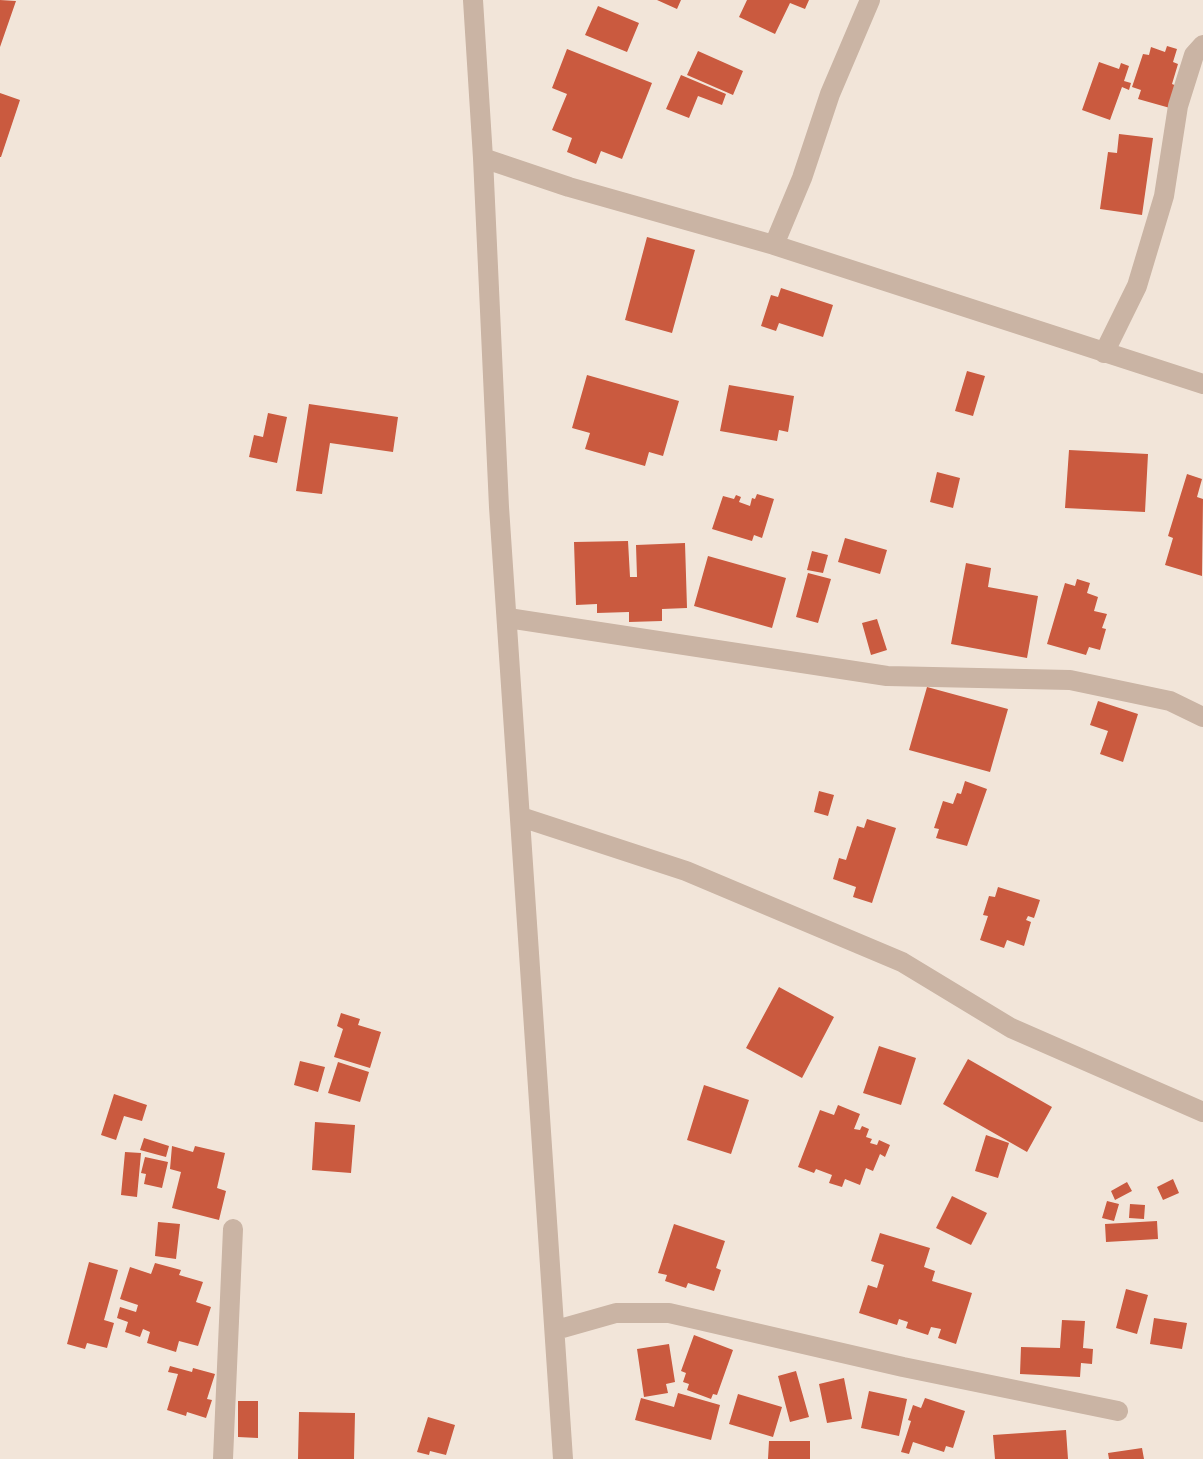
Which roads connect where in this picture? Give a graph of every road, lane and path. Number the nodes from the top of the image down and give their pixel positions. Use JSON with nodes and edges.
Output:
{"nodes":[{"id":1,"x":473,"y":0,"type":"edge"},
{"id":2,"x":870,"y":0,"type":"edge"},
{"id":3,"x":1203,"y":45,"type":"edge"},
{"id":4,"x":483,"y":158,"type":"junction"},
{"id":5,"x":774,"y":245,"type":"junction"},
{"id":6,"x":1104,"y":353,"type":"junction"},
{"id":7,"x":1203,"y":384,"type":"edge"},
{"id":8,"x":508,"y":618,"type":"junction"},
{"id":9,"x":1203,"y":717,"type":"edge"},
{"id":10,"x":521,"y":817,"type":"junction"},
{"id":11,"x":1203,"y":1112,"type":"edge"},
{"id":12,"x":233,"y":1229,"type":"dead end"},
{"id":13,"x":556,"y":1330,"type":"junction"},
{"id":14,"x":1118,"y":1411,"type":"dead end"},
{"id":15,"x":223,"y":1459,"type":"edge"},
{"id":16,"x":563,"y":1459,"type":"edge"}],
"edges":[{"from":1,"to":4,"type":"street"},
{"from":2,"to":5,"type":"street"},
{"from":3,"to":6,"type":"street"},
{"from":4,"to":5,"type":"street"},
{"from":4,"to":8,"type":"street"},
{"from":5,"to":6,"type":"street"},
{"from":6,"to":7,"type":"street"},
{"from":8,"to":9,"type":"street"},
{"from":8,"to":10,"type":"street"},
{"from":10,"to":11,"type":"street"},
{"from":10,"to":13,"type":"street"},
{"from":12,"to":15,"type":"street"},
{"from":13,"to":14,"type":"street"},
{"from":13,"to":16,"type":"street"}]}
